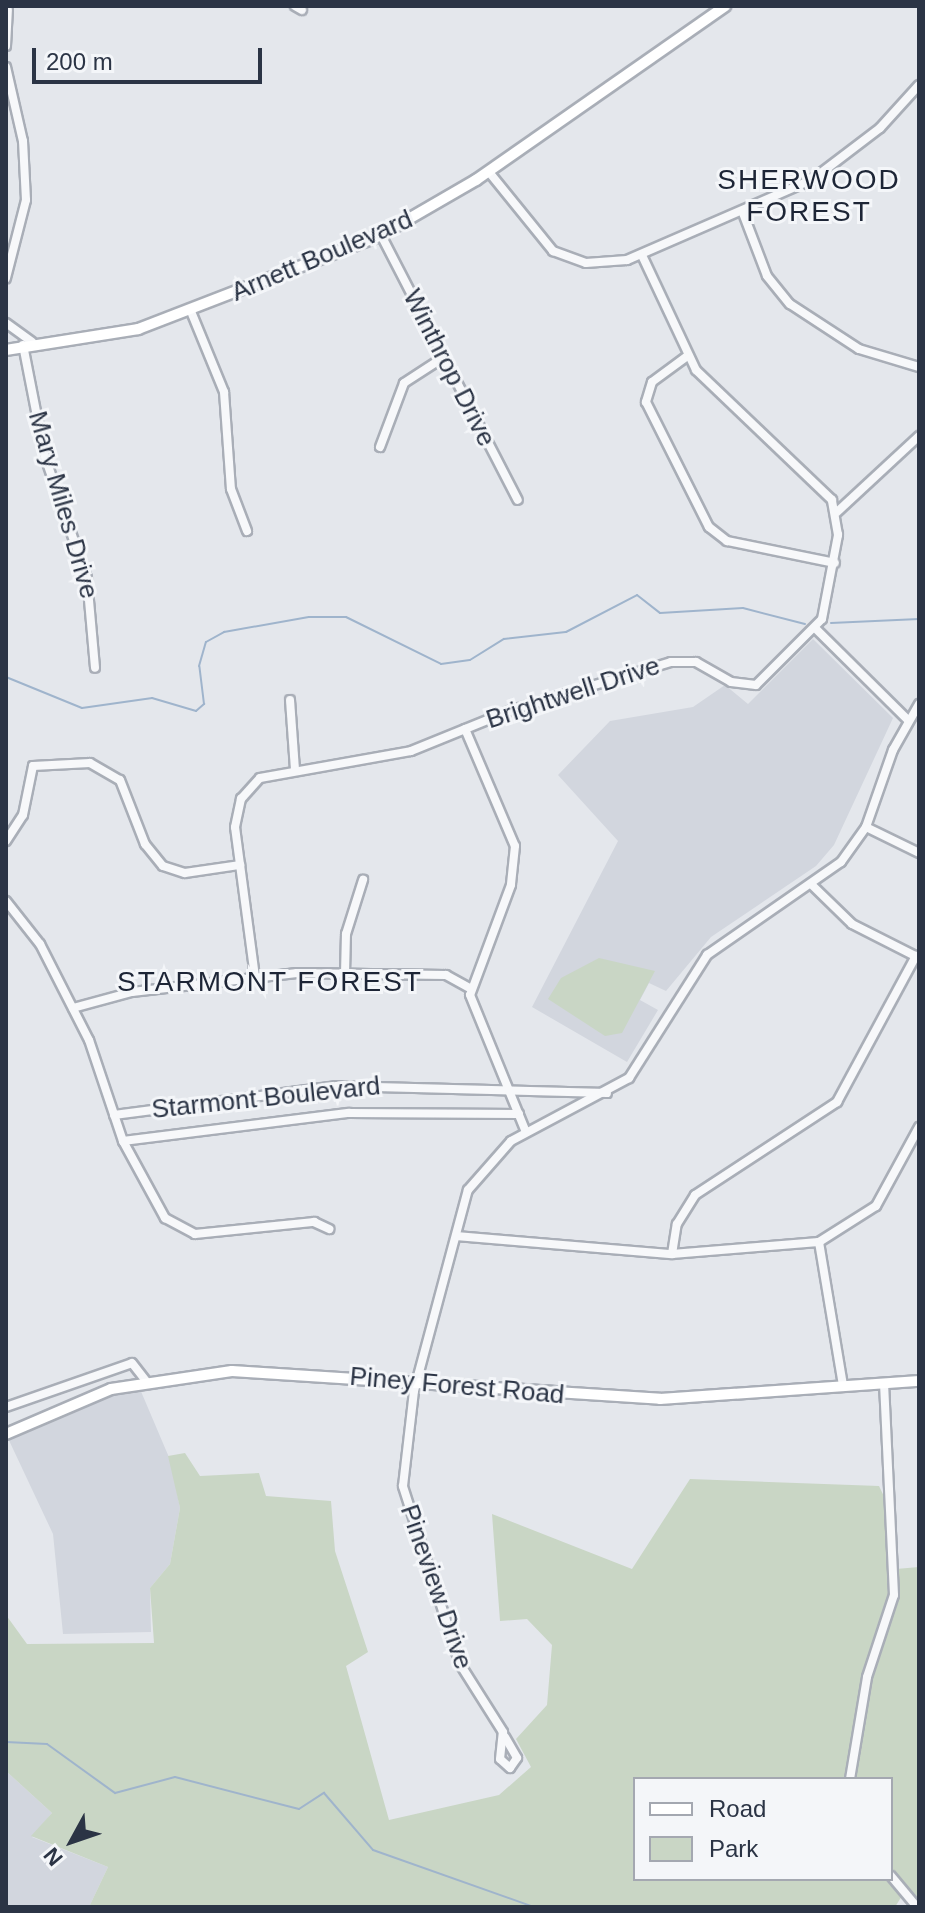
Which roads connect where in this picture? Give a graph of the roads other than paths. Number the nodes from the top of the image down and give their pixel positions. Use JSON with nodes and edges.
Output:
{"nodes":[{"id":1,"x":725,"y":6,"type":"edge"},
{"id":2,"x":8,"y":10,"type":"edge"},
{"id":3,"x":6,"y":46,"type":"edge"},
{"id":4,"x":6,"y":67,"type":"edge"},
{"id":5,"x":919,"y":85,"type":"edge"},
{"id":6,"x":489,"y":172,"type":"junction"},
{"id":7,"x":743,"y":213,"type":"junction"},
{"id":8,"x":381,"y":235,"type":"junction"},
{"id":9,"x":642,"y":255,"type":"junction"},
{"id":10,"x":6,"y":278,"type":"edge"},
{"id":11,"x":190,"y":309,"type":"junction"},
{"id":12,"x":6,"y":323,"type":"edge"},
{"id":13,"x":27,"y":343,"type":"junction"},
{"id":14,"x":6,"y":350,"type":"edge"},
{"id":15,"x":444,"y":357,"type":"junction"},
{"id":16,"x":686,"y":357,"type":"junction"},
{"id":17,"x":919,"y":367,"type":"edge"},
{"id":18,"x":919,"y":436,"type":"edge"},
{"id":19,"x":380,"y":447,"type":"dead end"},
{"id":20,"x":518,"y":500,"type":"dead end"},
{"id":21,"x":837,"y":512,"type":"junction"},
{"id":22,"x":247,"y":531,"type":"dead end"},
{"id":23,"x":835,"y":563,"type":"junction"},
{"id":24,"x":816,"y":629,"type":"junction"},
{"id":25,"x":95,"y":668,"type":"dead end"},
{"id":26,"x":290,"y":700,"type":"dead end"},
{"id":27,"x":919,"y":704,"type":"edge"},
{"id":28,"x":908,"y":720,"type":"junction"},
{"id":29,"x":465,"y":729,"type":"junction"},
{"id":30,"x":295,"y":770,"type":"junction"},
{"id":31,"x":866,"y":827,"type":"junction"},
{"id":32,"x":6,"y":841,"type":"edge"},
{"id":33,"x":919,"y":853,"type":"edge"},
{"id":34,"x":240,"y":865,"type":"junction"},
{"id":35,"x":363,"y":880,"type":"dead end"},
{"id":36,"x":813,"y":886,"type":"junction"},
{"id":37,"x":6,"y":901,"type":"edge"},
{"id":38,"x":918,"y":957,"type":"edge"},
{"id":39,"x":345,"y":974,"type":"junction"},
{"id":40,"x":255,"y":977,"type":"junction"},
{"id":41,"x":471,"y":989,"type":"junction"},
{"id":42,"x":73,"y":1008,"type":"junction"},
{"id":43,"x":509,"y":1091,"type":"junction"},
{"id":44,"x":610,"y":1093,"type":"junction"},
{"id":45,"x":519,"y":1114,"type":"junction"},
{"id":46,"x":114,"y":1115,"type":"junction"},
{"id":47,"x":918,"y":1130,"type":"edge"},
{"id":48,"x":526,"y":1132,"type":"junction"},
{"id":49,"x":123,"y":1141,"type":"junction"},
{"id":50,"x":329,"y":1229,"type":"dead end"},
{"id":51,"x":456,"y":1236,"type":"junction"},
{"id":52,"x":819,"y":1242,"type":"junction"},
{"id":53,"x":672,"y":1254,"type":"junction"},
{"id":54,"x":417,"y":1380,"type":"junction"},
{"id":55,"x":146,"y":1381,"type":"junction"},
{"id":56,"x":919,"y":1381,"type":"edge"},
{"id":57,"x":884,"y":1384,"type":"junction"},
{"id":58,"x":843,"y":1386,"type":"junction"},
{"id":59,"x":6,"y":1407,"type":"edge"},
{"id":60,"x":6,"y":1434,"type":"edge"},
{"id":61,"x":505,"y":1737,"type":"dead end"},
{"id":62,"x":850,"y":1777,"type":"edge"},
{"id":63,"x":893,"y":1878,"type":"edge"},
{"id":64,"x":917,"y":1907,"type":"edge"}],
"edges":[{"from":1,"to":6,"type":"main road","name":"Arnett Boulevard"},
{"from":2,"to":3,"type":"street"},
{"from":4,"to":10,"type":"street"},
{"from":5,"to":7,"type":"street"},
{"from":6,"to":8,"type":"main road","name":"Arnett Boulevard"},
{"from":6,"to":9,"type":"street"},
{"from":7,"to":9,"type":"street"},
{"from":7,"to":17,"type":"street"},
{"from":8,"to":11,"type":"main road","name":"Arnett Boulevard"},
{"from":8,"to":15,"type":"street","name":"Winthrop Drive"},
{"from":9,"to":16,"type":"street"},
{"from":11,"to":13,"type":"main road","name":"Arnett Boulevard"},
{"from":11,"to":22,"type":"street"},
{"from":12,"to":13,"type":"street"},
{"from":13,"to":14,"type":"main road","name":"Arnett Boulevard"},
{"from":13,"to":25,"type":"street","name":"Mary Miles Drive"},
{"from":15,"to":19,"type":"street"},
{"from":15,"to":20,"type":"street","name":"Winthrop Drive"},
{"from":16,"to":21,"type":"street"},
{"from":16,"to":23,"type":"street"},
{"from":18,"to":21,"type":"street"},
{"from":21,"to":23,"type":"street"},
{"from":23,"to":24,"type":"street"},
{"from":24,"to":28,"type":"street"},
{"from":24,"to":29,"type":"street","name":"Brightwell Drive"},
{"from":26,"to":30,"type":"street"},
{"from":27,"to":28,"type":"street"},
{"from":28,"to":31,"type":"street"},
{"from":29,"to":30,"type":"street","name":"Brightwell Drive"},
{"from":29,"to":41,"type":"street"},
{"from":30,"to":34,"type":"street","name":"Brightwell Drive"},
{"from":31,"to":33,"type":"street"},
{"from":31,"to":36,"type":"street","name":"Pineview Drive"},
{"from":32,"to":34,"type":"street"},
{"from":34,"to":40,"type":"street","name":"Brightwell Drive"},
{"from":35,"to":39,"type":"street"},
{"from":36,"to":38,"type":"street"},
{"from":36,"to":44,"type":"street","name":"Pineview Drive"},
{"from":37,"to":42,"type":"street"},
{"from":38,"to":53,"type":"street"},
{"from":39,"to":40,"type":"street"},
{"from":39,"to":41,"type":"street"},
{"from":40,"to":42,"type":"street"},
{"from":41,"to":43,"type":"street"},
{"from":42,"to":46,"type":"street"},
{"from":43,"to":44,"type":"street","name":"Starmont Boulevard"},
{"from":43,"to":45,"type":"street"},
{"from":43,"to":46,"type":"street","name":"Starmont Boulevard"},
{"from":44,"to":48,"type":"street","name":"Pineview Drive"},
{"from":45,"to":48,"type":"street"},
{"from":45,"to":49,"type":"street","name":"Starmont Boulevard"},
{"from":46,"to":49,"type":"street"},
{"from":47,"to":52,"type":"street"},
{"from":48,"to":51,"type":"street","name":"Pineview Drive"},
{"from":49,"to":50,"type":"street"},
{"from":51,"to":53,"type":"street"},
{"from":51,"to":54,"type":"street","name":"Pineview Drive"},
{"from":52,"to":53,"type":"street"},
{"from":52,"to":58,"type":"street"},
{"from":54,"to":55,"type":"main road","name":"Piney Forest Road"},
{"from":54,"to":58,"type":"main road","name":"Piney Forest Road"},
{"from":54,"to":61,"type":"street","name":"Pineview Drive"},
{"from":55,"to":59,"type":"street"},
{"from":55,"to":60,"type":"main road","name":"Piney Forest Road"},
{"from":56,"to":57,"type":"main road","name":"Piney Forest Road"},
{"from":57,"to":58,"type":"main road","name":"Piney Forest Road"},
{"from":57,"to":62,"type":"street"},
{"from":63,"to":64,"type":"street"}]}
